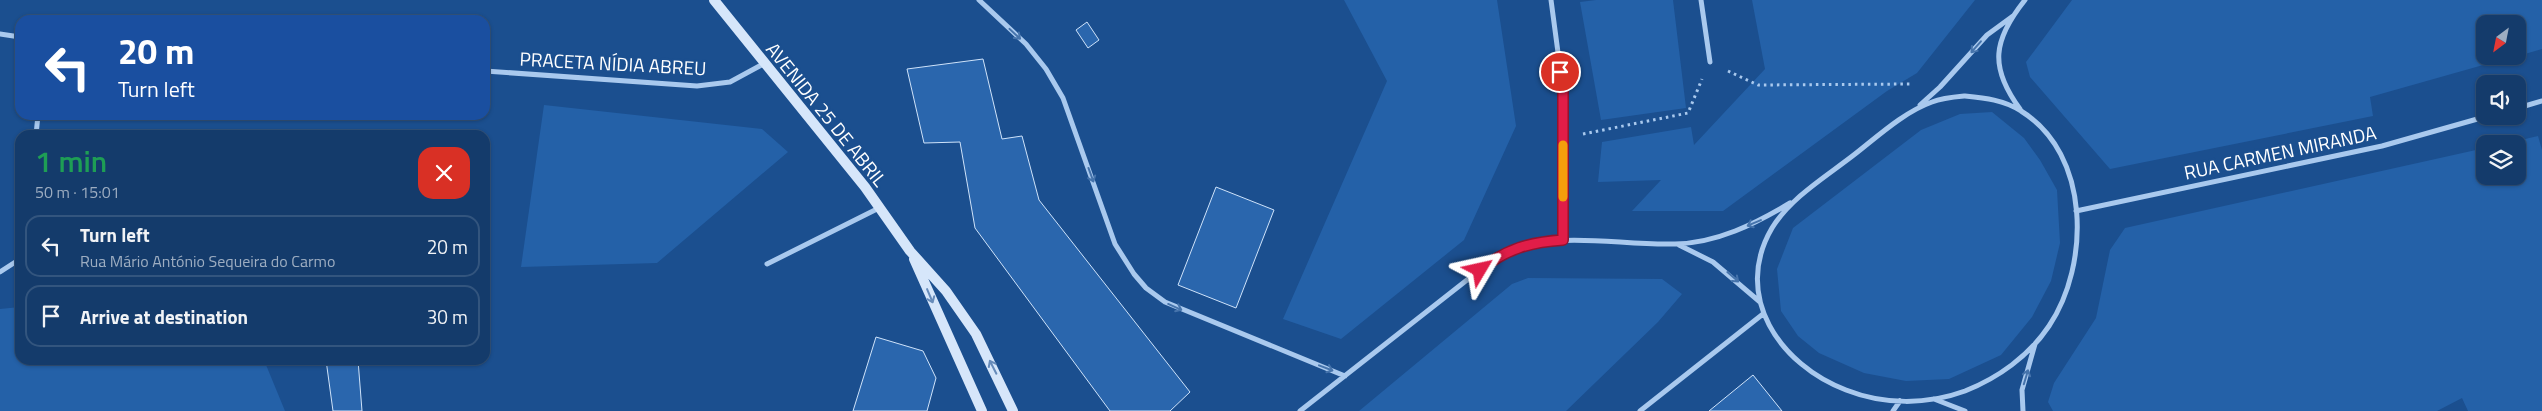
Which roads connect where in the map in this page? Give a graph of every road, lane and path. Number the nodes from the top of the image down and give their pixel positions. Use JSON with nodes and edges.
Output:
{"nodes":[{"id":1,"x":714,"y":0,"type":"edge"},
{"id":2,"x":979,"y":0,"type":"edge"},
{"id":3,"x":1550,"y":0,"type":"edge"},
{"id":4,"x":1701,"y":0,"type":"edge"},
{"id":5,"x":2025,"y":0,"type":"edge"},
{"id":6,"x":2012,"y":16,"type":"junction"},
{"id":7,"x":0,"y":34,"type":"edge"},
{"id":8,"x":15,"y":36,"type":"edge"},
{"id":9,"x":1710,"y":62,"type":"junction"},
{"id":10,"x":764,"y":63,"type":"junction"},
{"id":11,"x":490,"y":71,"type":"edge"},
{"id":12,"x":1943,"y":84,"type":"junction"},
{"id":13,"x":2542,"y":101,"type":"edge"},
{"id":14,"x":2526,"y":106,"type":"edge"},
{"id":15,"x":2022,"y":111,"type":"junction"},
{"id":16,"x":1912,"y":112,"type":"junction"},
{"id":17,"x":2476,"y":119,"type":"edge"},
{"id":18,"x":1563,"y":138,"type":"junction"},
{"id":19,"x":1797,"y":199,"type":"junction"},
{"id":20,"x":880,"y":208,"type":"junction"},
{"id":21,"x":2076,"y":211,"type":"junction"},
{"id":22,"x":1563,"y":240,"type":"junction"},
{"id":23,"x":1676,"y":244,"type":"junction"},
{"id":24,"x":910,"y":252,"type":"junction"},
{"id":25,"x":15,"y":262,"type":"edge"},
{"id":26,"x":767,"y":264,"type":"dead end"},
{"id":27,"x":0,"y":272,"type":"edge"},
{"id":28,"x":1760,"y":302,"type":"junction"},
{"id":29,"x":1763,"y":314,"type":"junction"},
{"id":30,"x":2036,"y":343,"type":"junction"},
{"id":31,"x":1345,"y":376,"type":"junction"},
{"id":32,"x":1933,"y":399,"type":"junction"},
{"id":33,"x":1900,"y":401,"type":"junction"},
{"id":34,"x":982,"y":411,"type":"edge"},
{"id":35,"x":1013,"y":411,"type":"edge"},
{"id":36,"x":1300,"y":411,"type":"edge"},
{"id":37,"x":1640,"y":411,"type":"edge"},
{"id":38,"x":1893,"y":411,"type":"edge"},
{"id":39,"x":1965,"y":411,"type":"edge"},
{"id":40,"x":2023,"y":411,"type":"edge"}],
"edges":[{"from":1,"to":10,"type":"main road","name":"AVENIDA 25 DE ABRIL"},
{"from":2,"to":31,"type":"street","one_way":true},
{"from":3,"to":18,"type":"street"},
{"from":4,"to":9,"type":"street"},
{"from":5,"to":6,"type":"street"},
{"from":6,"to":12,"type":"street","one_way":true},
{"from":6,"to":15,"type":"street"},
{"from":7,"to":8,"type":"street"},
{"from":9,"to":12,"type":"path"},
{"from":9,"to":18,"type":"path"},
{"from":10,"to":11,"type":"street","name":"PRACETA NÍDIA ABREU"},
{"from":10,"to":20,"type":"main road","name":"AVENIDA 25 DE ABRIL"},
{"from":12,"to":16,"type":"street"},
{"from":13,"to":14,"type":"street"},
{"from":15,"to":16,"type":"street"},
{"from":15,"to":21,"type":"street"},
{"from":16,"to":19,"type":"street"},
{"from":17,"to":21,"type":"street","name":"RUA CARMEN MIRANDA"},
{"from":18,"to":22,"type":"street"},
{"from":19,"to":23,"type":"street","one_way":true},
{"from":19,"to":28,"type":"street"},
{"from":20,"to":24,"type":"main road","name":"AVENIDA 25 DE ABRIL"},
{"from":20,"to":26,"type":"street"},
{"from":21,"to":30,"type":"street"},
{"from":22,"to":23,"type":"street"},
{"from":22,"to":31,"type":"street"},
{"from":23,"to":28,"type":"street","one_way":true},
{"from":24,"to":34,"type":"main road","name":"AVENIDA 25 DE ABRIL","one_way":true},
{"from":35,"to":24,"type":"main road","name":"AVENIDA 25 DE ABRIL","one_way":true},
{"from":25,"to":27,"type":"street"},
{"from":28,"to":29,"type":"street"},
{"from":29,"to":33,"type":"street"},
{"from":29,"to":37,"type":"street"},
{"from":30,"to":32,"type":"street"},
{"from":40,"to":30,"type":"street","one_way":true},
{"from":31,"to":36,"type":"street"},
{"from":32,"to":33,"type":"street"},
{"from":32,"to":39,"type":"street"},
{"from":33,"to":38,"type":"street"}]}
